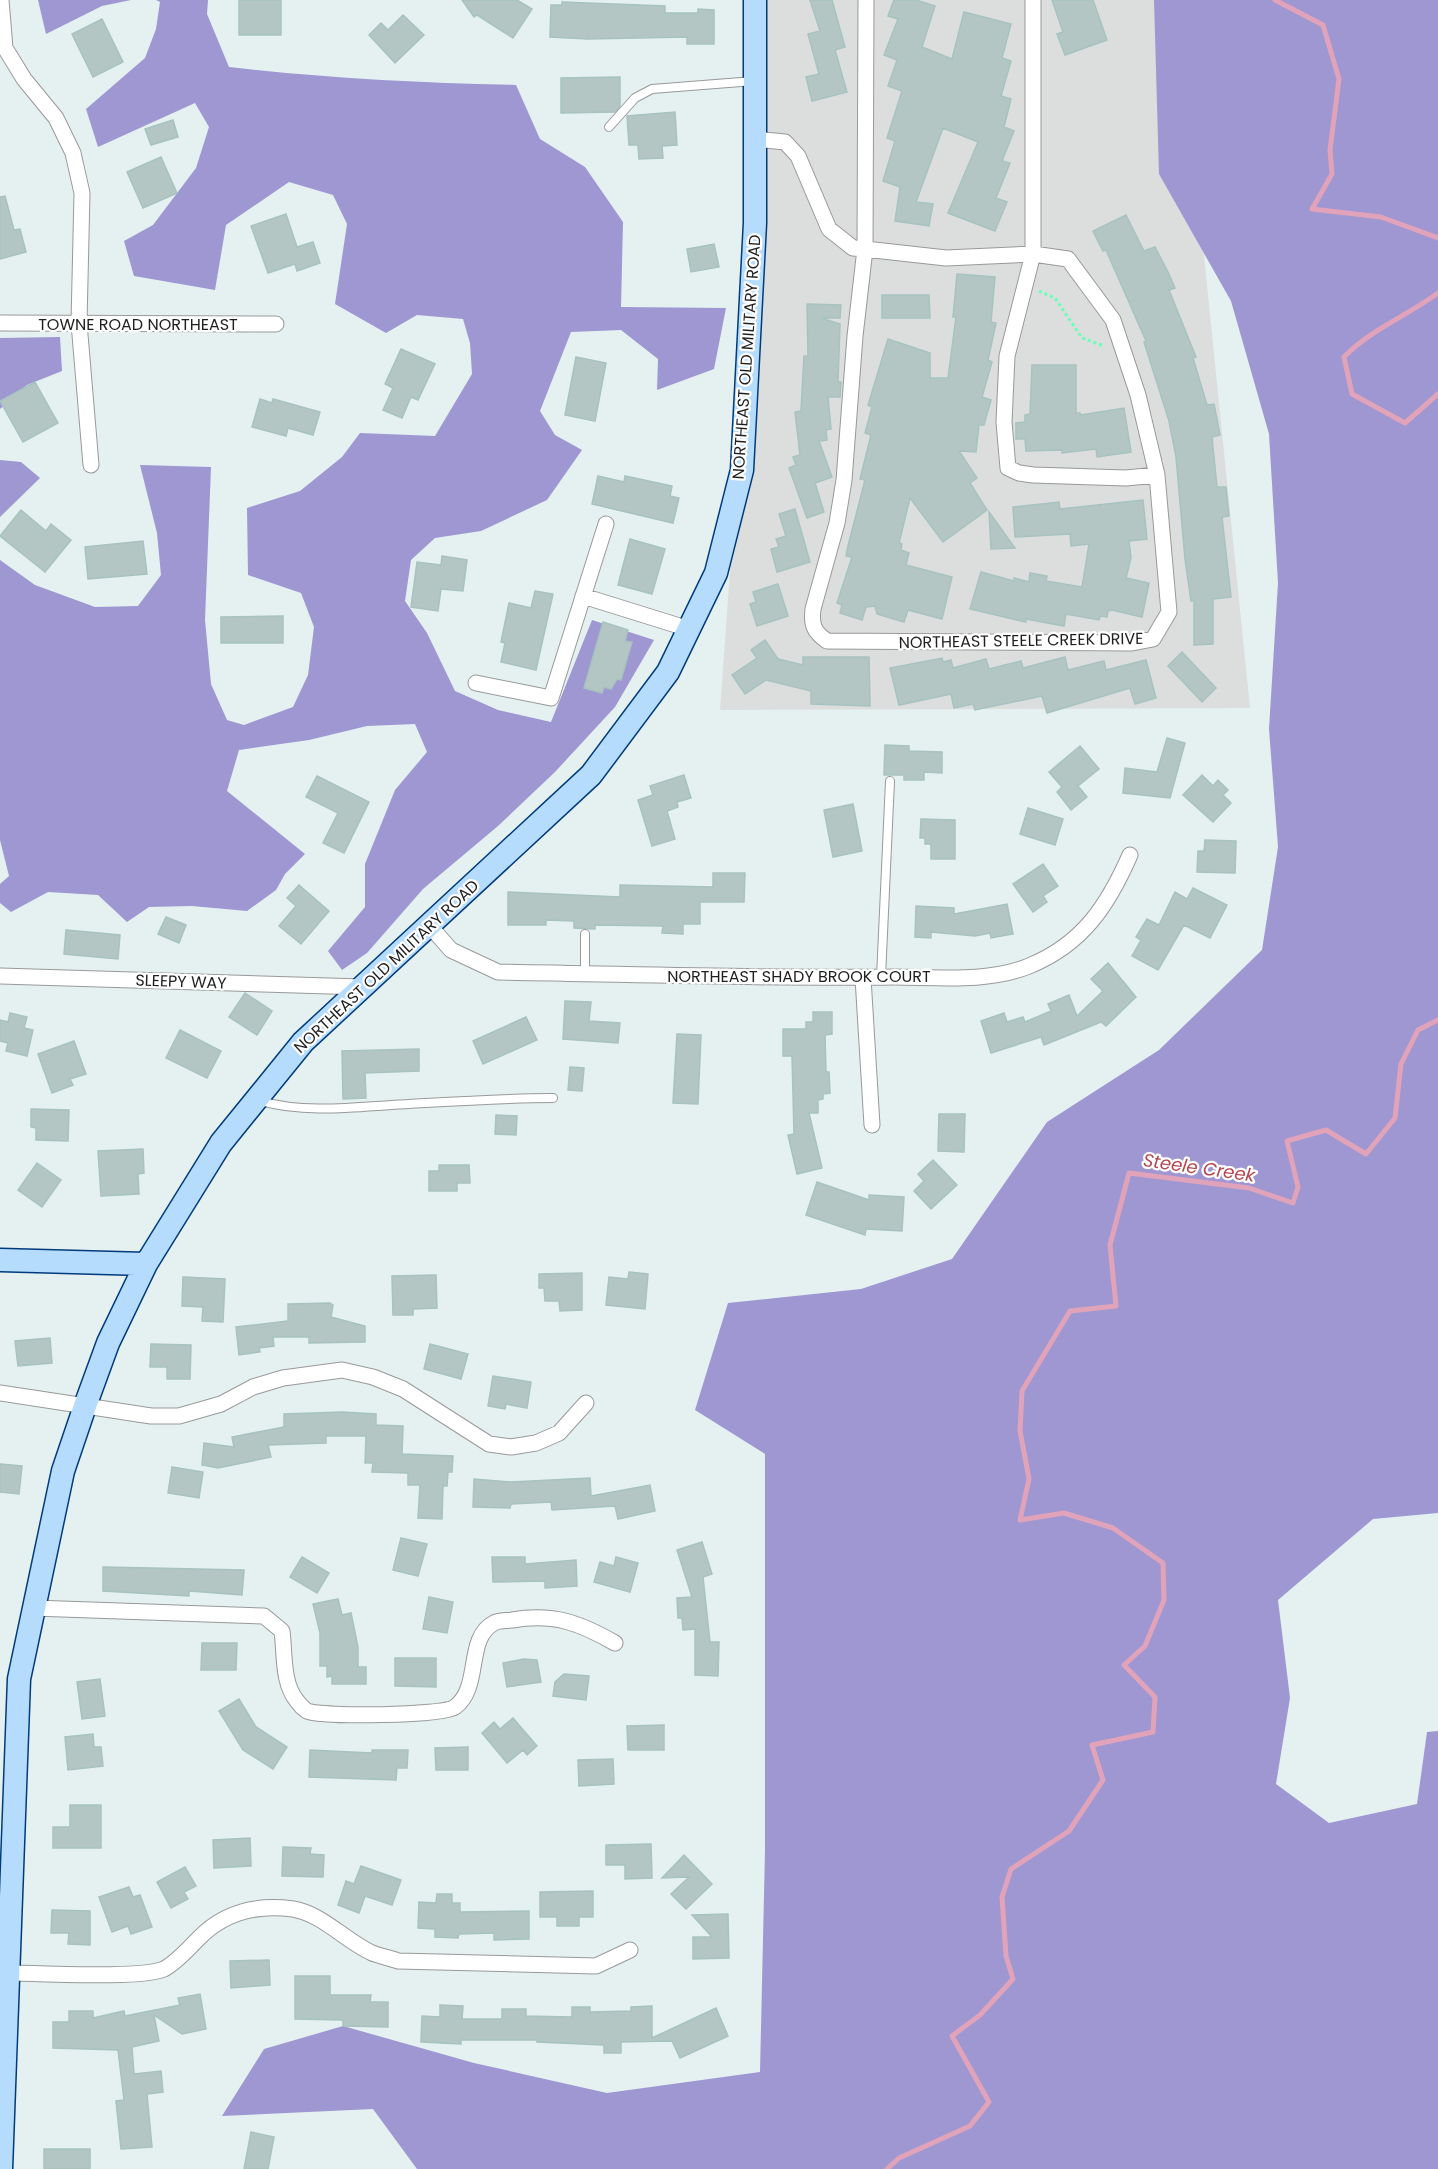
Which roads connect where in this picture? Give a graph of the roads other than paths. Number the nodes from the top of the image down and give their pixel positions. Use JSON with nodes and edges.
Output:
{"nodes":[{"id":1,"x":1,"y":0,"type":"edge"},
{"id":2,"x":755,"y":0,"type":"edge"},
{"id":3,"x":866,"y":0,"type":"edge"},
{"id":4,"x":1033,"y":0,"type":"edge"},
{"id":5,"x":755,"y":81,"type":"junction"},
{"id":6,"x":609,"y":127,"type":"dead end"},
{"id":7,"x":754,"y":140,"type":"junction"},
{"id":8,"x":865,"y":249,"type":"junction"},
{"id":9,"x":1033,"y":254,"type":"junction"},
{"id":10,"x":0,"y":323,"type":"edge"},
{"id":11,"x":79,"y":323,"type":"junction"},
{"id":12,"x":276,"y":324,"type":"dead end"},
{"id":13,"x":91,"y":465,"type":"dead end"},
{"id":14,"x":1156,"y":475,"type":"junction"},
{"id":15,"x":606,"y":524,"type":"dead end"},
{"id":16,"x":583,"y":596,"type":"junction"},
{"id":17,"x":689,"y":629,"type":"junction"},
{"id":18,"x":476,"y":683,"type":"dead end"},
{"id":19,"x":890,"y":781,"type":"dead end"},
{"id":20,"x":1130,"y":855,"type":"dead end"},
{"id":21,"x":429,"y":925,"type":"junction"},
{"id":22,"x":585,"y":934,"type":"dead end"},
{"id":23,"x":585,"y":973,"type":"junction"},
{"id":24,"x":0,"y":976,"type":"edge"},
{"id":25,"x":863,"y":978,"type":"junction"},
{"id":26,"x":881,"y":978,"type":"junction"},
{"id":27,"x":362,"y":987,"type":"junction"},
{"id":28,"x":553,"y":1098,"type":"dead end"},
{"id":29,"x":256,"y":1100,"type":"junction"},
{"id":30,"x":873,"y":1125,"type":"dead end"},
{"id":31,"x":0,"y":1260,"type":"edge"},
{"id":32,"x":146,"y":1264,"type":"junction"},
{"id":33,"x":0,"y":1393,"type":"edge"},
{"id":34,"x":586,"y":1402,"type":"dead end"},
{"id":35,"x":85,"y":1406,"type":"junction"},
{"id":36,"x":33,"y":1608,"type":"junction"},
{"id":37,"x":615,"y":1643,"type":"dead end"},
{"id":38,"x":6,"y":1886,"type":"edge"},
{"id":39,"x":630,"y":1950,"type":"dead end"},
{"id":40,"x":9,"y":1973,"type":"junction"},
{"id":41,"x":1,"y":2169,"type":"edge"}],
"edges":[{"from":1,"to":11,"type":"street"},
{"from":2,"to":5,"type":"street","name":"NORTHEAST OLD MILITARY ROAD"},
{"from":3,"to":8,"type":"street"},
{"from":4,"to":9,"type":"street"},
{"from":5,"to":6,"type":"lane"},
{"from":5,"to":7,"type":"street","name":"NORTHEAST OLD MILITARY ROAD"},
{"from":7,"to":8,"type":"street","name":"NORTHEAST STEELE CREEK DRIVE"},
{"from":7,"to":17,"type":"street","name":"NORTHEAST OLD MILITARY ROAD"},
{"from":8,"to":9,"type":"street","name":"NORTHEAST STEELE CREEK DRIVE"},
{"from":8,"to":14,"type":"street","name":"NORTHEAST STEELE CREEK DRIVE"},
{"from":9,"to":14,"type":"street","name":"NORTHEAST STEELE CREEK DRIVE"},
{"from":9,"to":14,"type":"street"},
{"from":10,"to":11,"type":"street","name":"TOWNE ROAD NORTHEAST"},
{"from":11,"to":12,"type":"street","name":"TOWNE ROAD NORTHEAST"},
{"from":11,"to":13,"type":"street"},
{"from":15,"to":16,"type":"street"},
{"from":16,"to":17,"type":"street"},
{"from":16,"to":18,"type":"street"},
{"from":17,"to":21,"type":"street","name":"NORTHEAST OLD MILITARY ROAD"},
{"from":19,"to":26,"type":"lane"},
{"from":20,"to":26,"type":"street","name":"NORTHEAST SHADY BROOK COURT"},
{"from":21,"to":23,"type":"street","name":"NORTHEAST SHADY BROOK COURT"},
{"from":21,"to":27,"type":"street","name":"NORTHEAST OLD MILITARY ROAD"},
{"from":22,"to":23,"type":"lane"},
{"from":23,"to":25,"type":"street","name":"NORTHEAST SHADY BROOK COURT"},
{"from":24,"to":27,"type":"street","name":"SLEEPY WAY"},
{"from":25,"to":26,"type":"street","name":"NORTHEAST SHADY BROOK COURT"},
{"from":25,"to":30,"type":"street"},
{"from":27,"to":29,"type":"street","name":"NORTHEAST OLD MILITARY ROAD"},
{"from":28,"to":29,"type":"lane"},
{"from":29,"to":32,"type":"street","name":"NORTHEAST OLD MILITARY ROAD"},
{"from":31,"to":32,"type":"street"},
{"from":32,"to":35,"type":"street","name":"NORTHEAST OLD MILITARY ROAD"},
{"from":33,"to":35,"type":"street"},
{"from":34,"to":35,"type":"street"},
{"from":35,"to":36,"type":"street","name":"NORTHEAST OLD MILITARY ROAD"},
{"from":36,"to":37,"type":"street"},
{"from":36,"to":38,"type":"street","name":"NORTHEAST OLD MILITARY ROAD"},
{"from":38,"to":40,"type":"street","name":"NORTHEAST OLD MILITARY ROAD"},
{"from":39,"to":40,"type":"street"},
{"from":40,"to":41,"type":"street","name":"NORTHEAST OLD MILITARY ROAD"}]}
